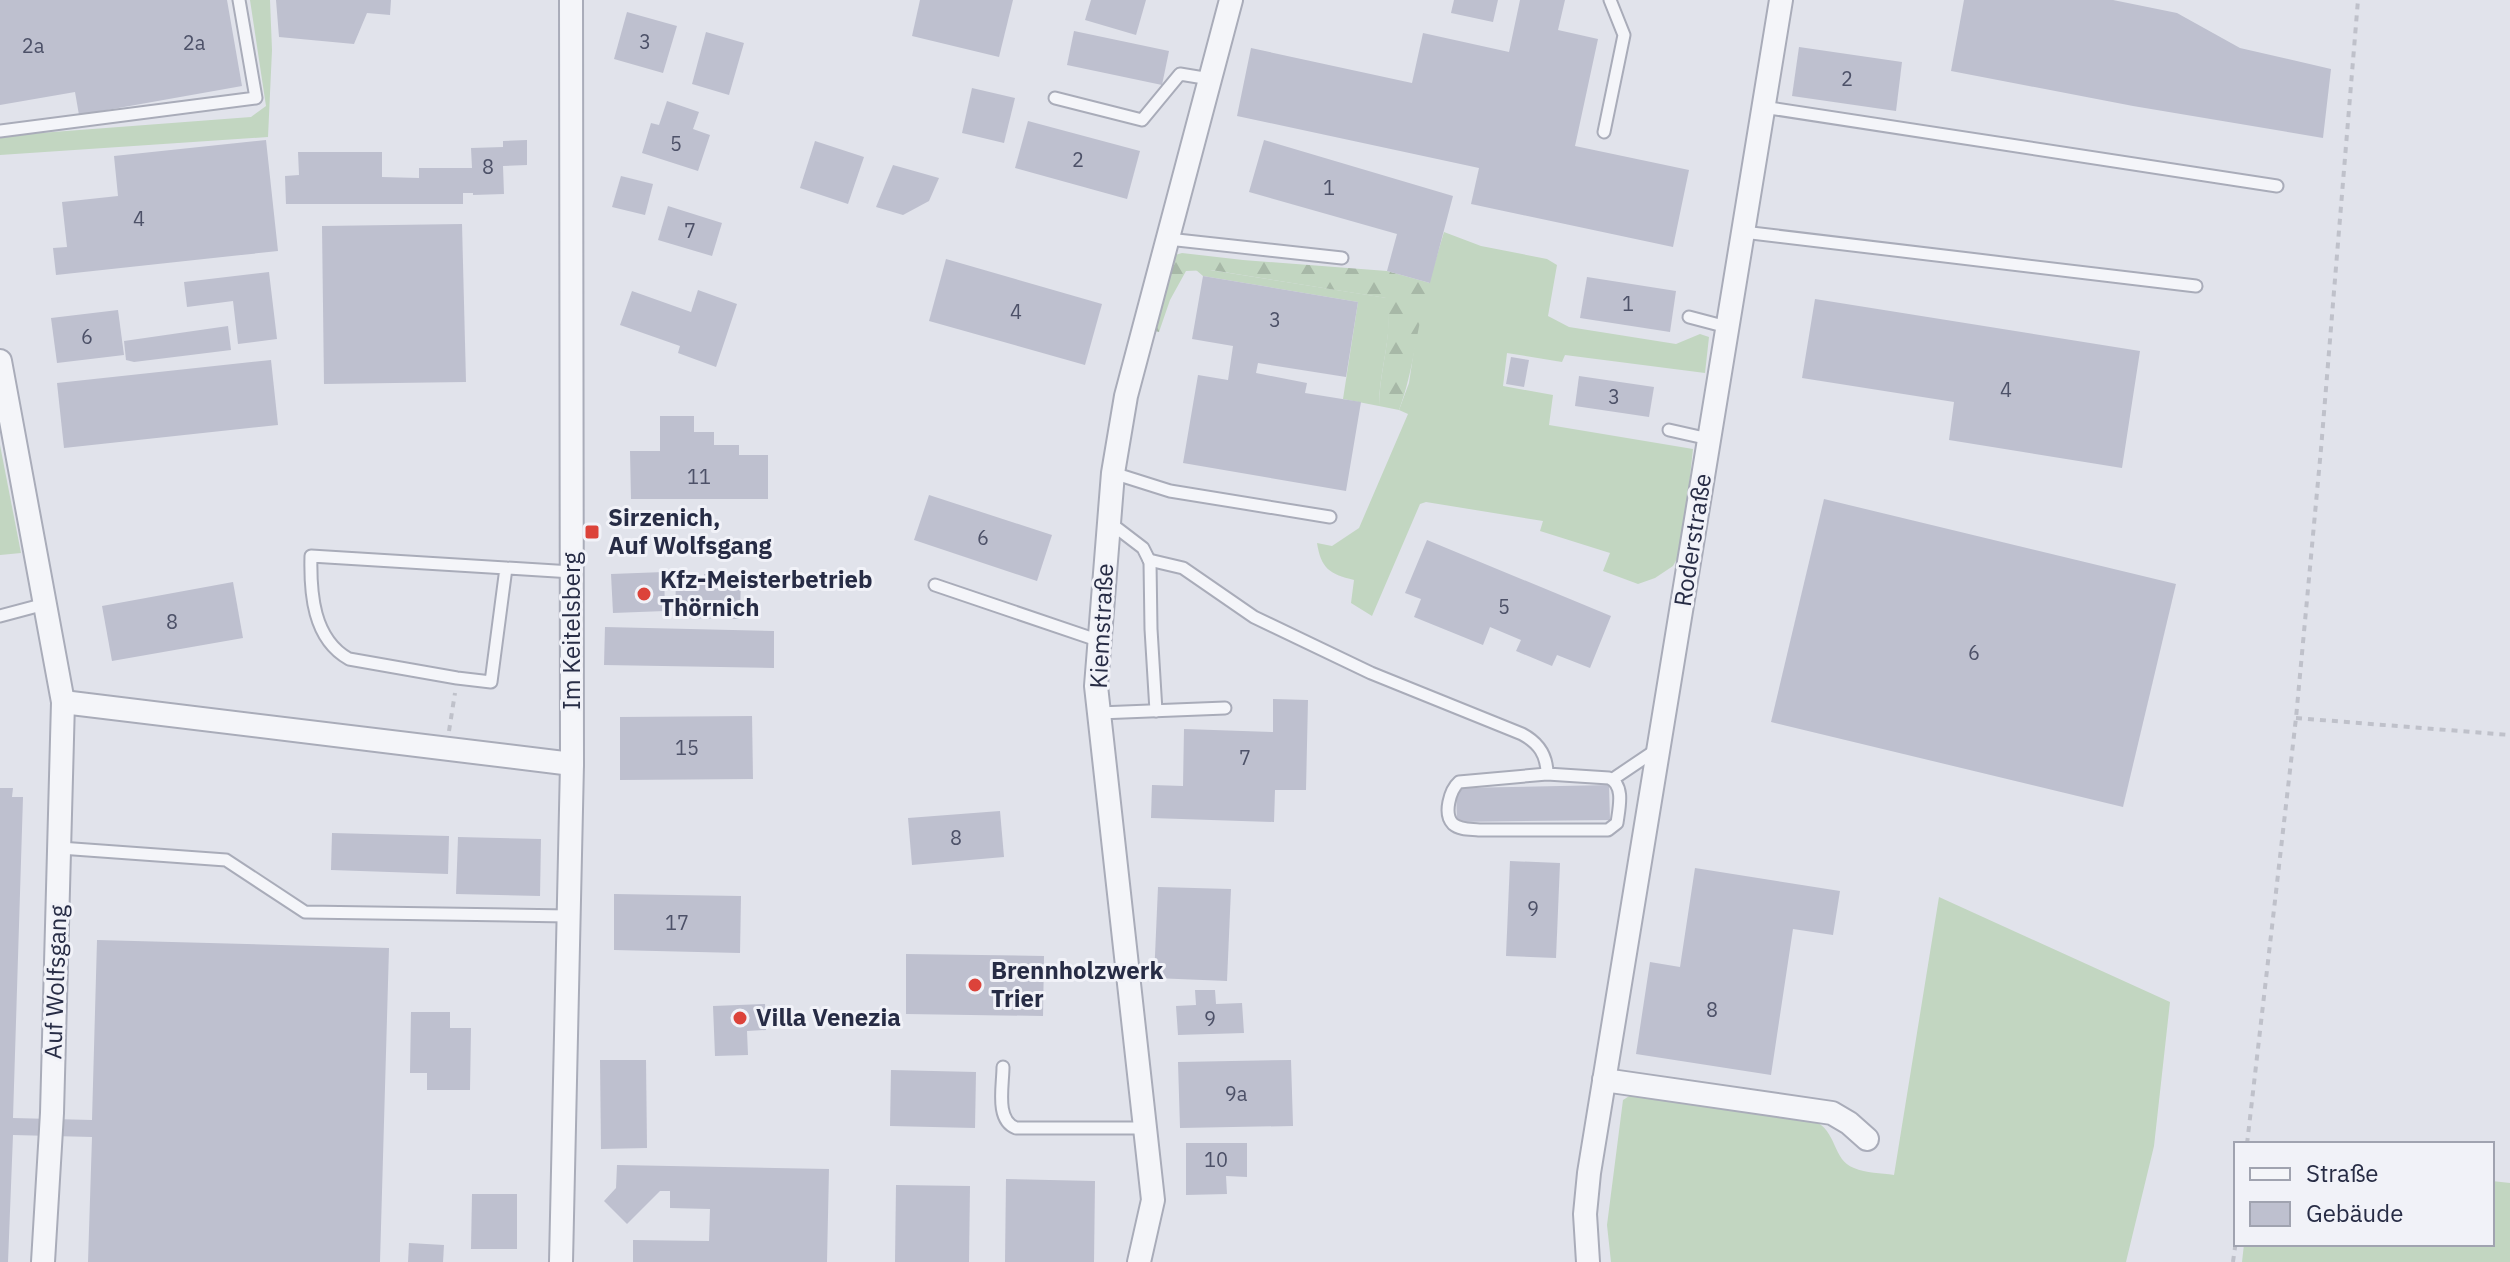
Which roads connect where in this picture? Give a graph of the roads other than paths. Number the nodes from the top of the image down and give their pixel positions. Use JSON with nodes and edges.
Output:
{"nodes":[{"id":1,"x":239,"y":0,"type":"edge"},
{"id":2,"x":570,"y":0,"type":"edge"},
{"id":3,"x":1231,"y":0,"type":"edge"},
{"id":4,"x":1610,"y":0,"type":"edge"},
{"id":5,"x":1781,"y":0,"type":"edge"},
{"id":6,"x":1210,"y":79,"type":"junction"},
{"id":7,"x":1055,"y":98,"type":"dead end"},
{"id":8,"x":1763,"y":107,"type":"junction"},
{"id":9,"x":0,"y":131,"type":"edge"},
{"id":10,"x":1604,"y":132,"type":"dead end"},
{"id":11,"x":2277,"y":186,"type":"dead end"},
{"id":12,"x":1743,"y":232,"type":"junction"},
{"id":13,"x":1168,"y":239,"type":"junction"},
{"id":14,"x":1342,"y":258,"type":"dead end"},
{"id":15,"x":2196,"y":286,"type":"dead end"},
{"id":16,"x":1689,"y":317,"type":"dead end"},
{"id":17,"x":1727,"y":327,"type":"junction"},
{"id":18,"x":0,"y":361,"type":"edge"},
{"id":19,"x":5,"y":416,"type":"edge"},
{"id":20,"x":1669,"y":430,"type":"dead end"},
{"id":21,"x":1709,"y":439,"type":"junction"},
{"id":22,"x":1113,"y":473,"type":"junction"},
{"id":23,"x":1330,"y":517,"type":"dead end"},
{"id":24,"x":1108,"y":522,"type":"junction"},
{"id":25,"x":1149,"y":560,"type":"junction"},
{"id":26,"x":506,"y":568,"type":"junction"},
{"id":27,"x":572,"y":572,"type":"junction"},
{"id":28,"x":935,"y":585,"type":"dead end"},
{"id":29,"x":45,"y":604,"type":"junction"},
{"id":30,"x":0,"y":616,"type":"edge"},
{"id":31,"x":1101,"y":641,"type":"junction"},
{"id":32,"x":63,"y":702,"type":"junction"},
{"id":33,"x":1225,"y":708,"type":"dead end"},
{"id":34,"x":1156,"y":711,"type":"junction"},
{"id":35,"x":1099,"y":713,"type":"junction"},
{"id":36,"x":1658,"y":748,"type":"junction"},
{"id":37,"x":572,"y":764,"type":"junction"},
{"id":38,"x":1547,"y":774,"type":"junction"},
{"id":39,"x":1613,"y":779,"type":"junction"},
{"id":40,"x":60,"y":848,"type":"junction"},
{"id":41,"x":568,"y":916,"type":"junction"},
{"id":42,"x":1003,"y":1067,"type":"dead end"},
{"id":43,"x":1604,"y":1080,"type":"junction"},
{"id":44,"x":1145,"y":1128,"type":"junction"},
{"id":45,"x":1867,"y":1139,"type":"dead end"},
{"id":46,"x":43,"y":1262,"type":"edge"},
{"id":47,"x":561,"y":1262,"type":"edge"},
{"id":48,"x":1139,"y":1262,"type":"edge"},
{"id":49,"x":1588,"y":1262,"type":"edge"}],
"edges":[{"from":1,"to":9,"type":"lane"},
{"from":2,"to":27,"type":"street","name":"Im Keitelsberg"},
{"from":3,"to":6,"type":"street","name":"Kiemstraße"},
{"from":4,"to":10,"type":"lane"},
{"from":5,"to":8,"type":"street","name":"Roderstraße"},
{"from":6,"to":7,"type":"lane"},
{"from":6,"to":13,"type":"street","name":"Kiemstraße"},
{"from":8,"to":11,"type":"lane"},
{"from":8,"to":12,"type":"street","name":"Roderstraße"},
{"from":12,"to":15,"type":"lane"},
{"from":12,"to":17,"type":"street","name":"Roderstraße"},
{"from":13,"to":14,"type":"lane"},
{"from":13,"to":22,"type":"street","name":"Kiemstraße"},
{"from":16,"to":17,"type":"lane"},
{"from":17,"to":21,"type":"street","name":"Roderstraße"},
{"from":18,"to":19,"type":"street","name":"Auf Wolfsgang"},
{"from":19,"to":29,"type":"street","name":"Auf Wolfsgang"},
{"from":20,"to":21,"type":"lane"},
{"from":21,"to":36,"type":"street","name":"Roderstraße"},
{"from":22,"to":23,"type":"lane"},
{"from":22,"to":24,"type":"street","name":"Kiemstraße"},
{"from":24,"to":25,"type":"lane"},
{"from":24,"to":31,"type":"street","name":"Kiemstraße"},
{"from":25,"to":34,"type":"lane"},
{"from":25,"to":38,"type":"lane"},
{"from":26,"to":26,"type":"lane"},
{"from":26,"to":27,"type":"lane"},
{"from":27,"to":37,"type":"street","name":"Im Keitelsberg"},
{"from":28,"to":31,"type":"lane"},
{"from":29,"to":30,"type":"lane"},
{"from":29,"to":32,"type":"street","name":"Auf Wolfsgang"},
{"from":31,"to":35,"type":"street","name":"Kiemstraße"},
{"from":32,"to":37,"type":"street"},
{"from":32,"to":40,"type":"street","name":"Auf Wolfsgang"},
{"from":33,"to":34,"type":"lane"},
{"from":34,"to":35,"type":"lane"},
{"from":35,"to":44,"type":"street","name":"Kiemstraße"},
{"from":36,"to":39,"type":"lane"},
{"from":36,"to":43,"type":"street","name":"Roderstraße"},
{"from":37,"to":41,"type":"street","name":"Im Keitelsberg"},
{"from":38,"to":39,"type":"lane"},
{"from":38,"to":39,"type":"lane"},
{"from":40,"to":41,"type":"lane"},
{"from":40,"to":46,"type":"street","name":"Auf Wolfsgang"},
{"from":41,"to":47,"type":"street","name":"Im Keitelsberg"},
{"from":42,"to":44,"type":"lane"},
{"from":43,"to":45,"type":"street"},
{"from":43,"to":49,"type":"street","name":"Roderstraße"},
{"from":44,"to":48,"type":"street","name":"Kiemstraße"}]}
